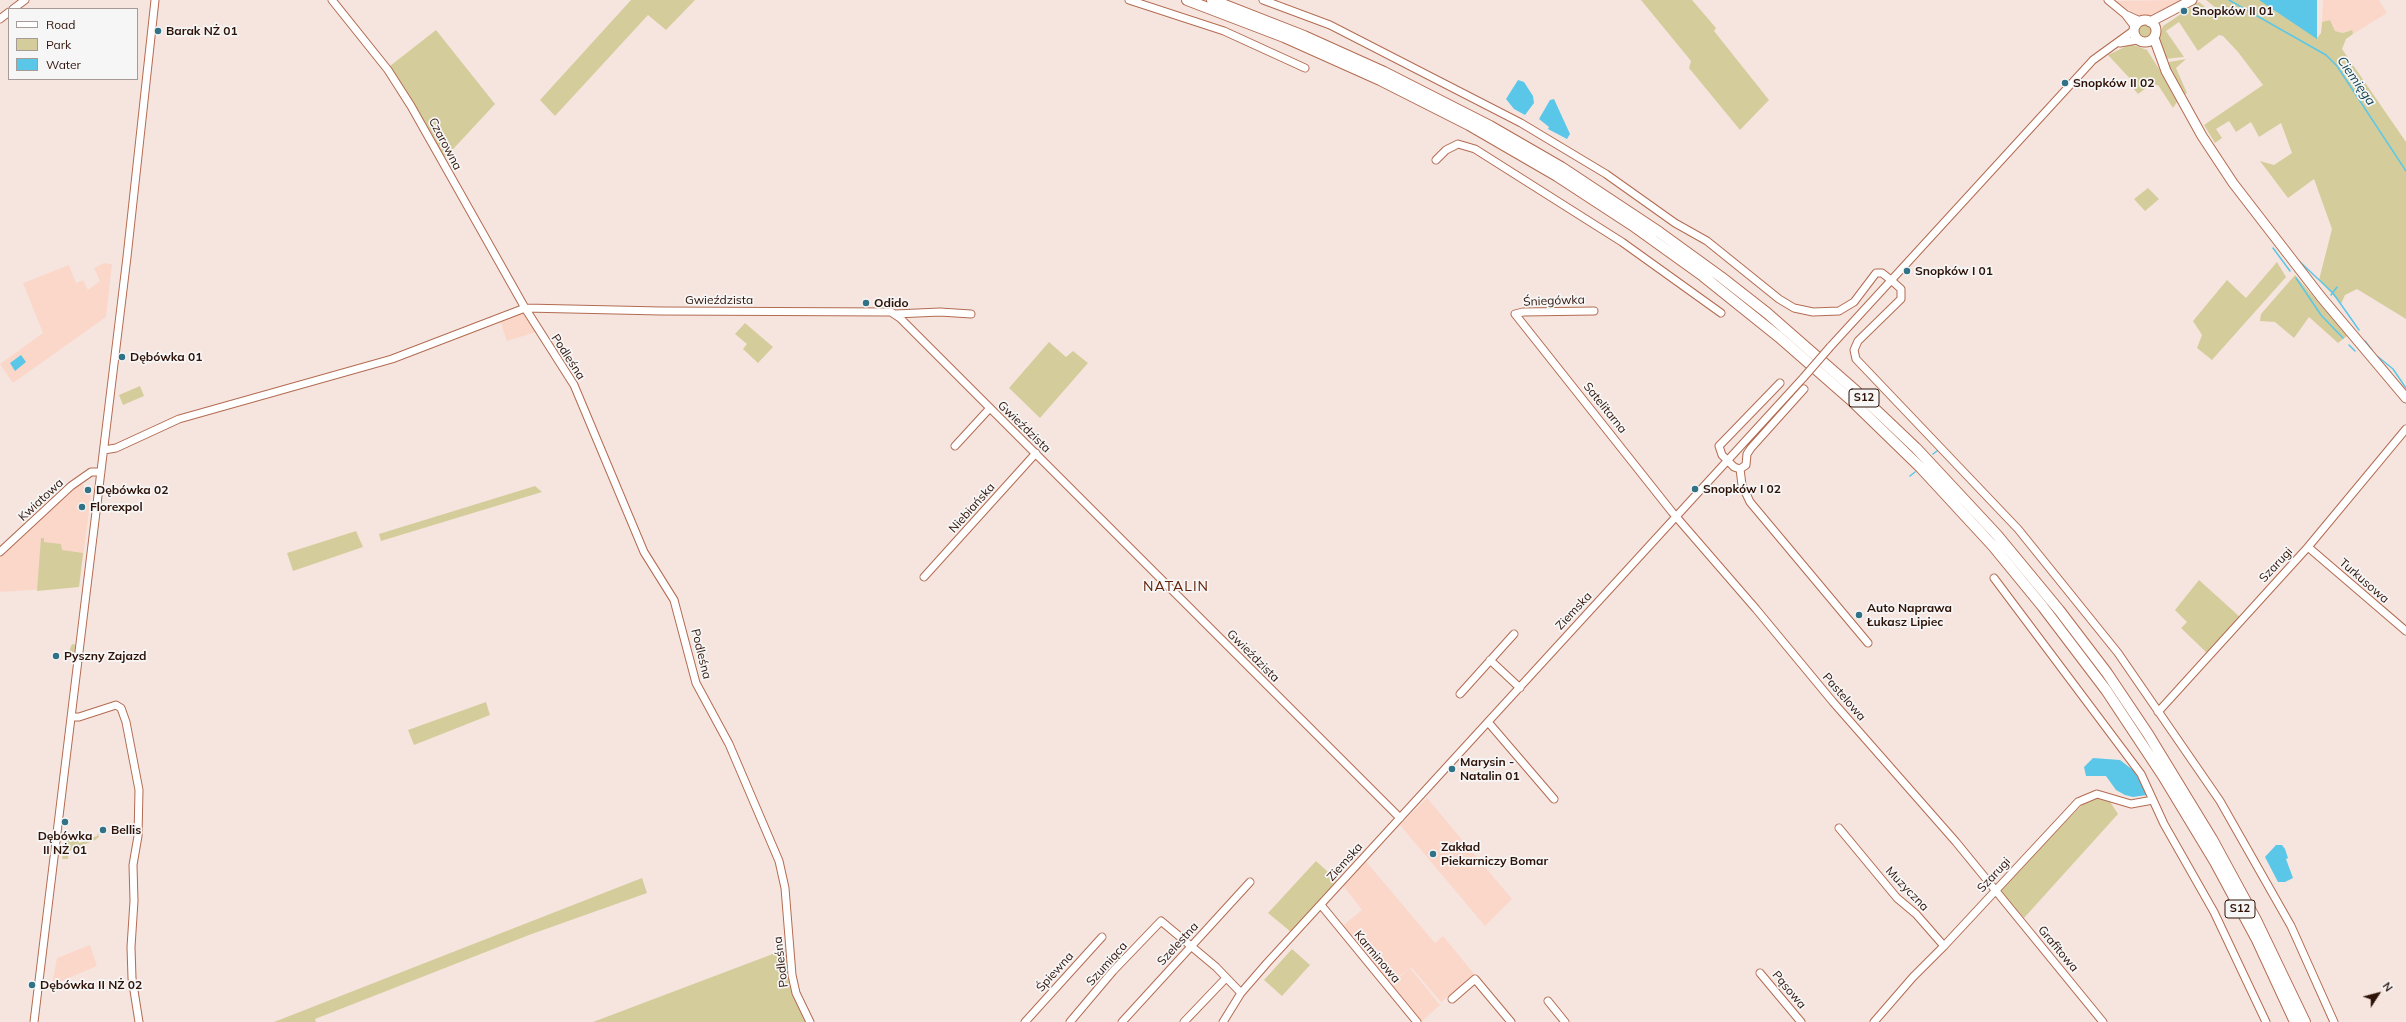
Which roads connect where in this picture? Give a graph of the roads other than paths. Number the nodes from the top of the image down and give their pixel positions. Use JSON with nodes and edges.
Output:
{"nodes":[{"id":1,"x":25,"y":0,"type":"edge"},
{"id":2,"x":155,"y":0,"type":"edge"},
{"id":3,"x":332,"y":0,"type":"edge"},
{"id":4,"x":1129,"y":0,"type":"edge"},
{"id":5,"x":1187,"y":0,"type":"edge"},
{"id":6,"x":1212,"y":0,"type":"edge"},
{"id":7,"x":1263,"y":0,"type":"edge"},
{"id":8,"x":2108,"y":0,"type":"edge"},
{"id":9,"x":2192,"y":0,"type":"edge"},
{"id":10,"x":14,"y":8,"type":"edge"},
{"id":11,"x":2171,"y":12,"type":"junction"},
{"id":12,"x":8,"y":13,"type":"edge"},
{"id":13,"x":0,"y":19,"type":"edge"},
{"id":14,"x":2150,"y":22,"type":"junction"},
{"id":15,"x":2138,"y":32,"type":"junction"},
{"id":16,"x":2155,"y":34,"type":"junction"},
{"id":17,"x":2162,"y":62,"type":"junction"},
{"id":18,"x":1305,"y":68,"type":"dead end"},
{"id":19,"x":1436,"y":160,"type":"dead end"},
{"id":20,"x":1891,"y":280,"type":"junction"},
{"id":21,"x":525,"y":308,"type":"junction"},
{"id":22,"x":1594,"y":311,"type":"dead end"},
{"id":23,"x":1721,"y":313,"type":"dead end"},
{"id":24,"x":895,"y":314,"type":"junction"},
{"id":25,"x":971,"y":314,"type":"dead end"},
{"id":26,"x":1516,"y":314,"type":"joint"},
{"id":27,"x":2385,"y":375,"type":"junction"},
{"id":28,"x":1780,"y":383,"type":"dead end"},
{"id":29,"x":1804,"y":389,"type":"dead end"},
{"id":30,"x":2406,"y":398,"type":"edge"},
{"id":31,"x":2406,"y":404,"type":"edge"},
{"id":32,"x":990,"y":408,"type":"junction"},
{"id":33,"x":2406,"y":430,"type":"edge"},
{"id":34,"x":955,"y":446,"type":"dead end"},
{"id":35,"x":104,"y":450,"type":"junction"},
{"id":36,"x":1036,"y":453,"type":"junction"},
{"id":37,"x":1728,"y":461,"type":"junction"},
{"id":38,"x":1740,"y":469,"type":"junction"},
{"id":39,"x":101,"y":472,"type":"junction"},
{"id":40,"x":1677,"y":516,"type":"junction"},
{"id":41,"x":2308,"y":547,"type":"junction"},
{"id":42,"x":0,"y":552,"type":"edge"},
{"id":43,"x":924,"y":577,"type":"dead end"},
{"id":44,"x":1994,"y":578,"type":"dead end"},
{"id":45,"x":2406,"y":631,"type":"edge"},
{"id":46,"x":1514,"y":634,"type":"dead end"},
{"id":47,"x":1868,"y":643,"type":"dead end"},
{"id":48,"x":1490,"y":660,"type":"junction"},
{"id":49,"x":1520,"y":688,"type":"junction"},
{"id":50,"x":1460,"y":694,"type":"dead end"},
{"id":51,"x":2158,"y":712,"type":"junction"},
{"id":52,"x":72,"y":717,"type":"junction"},
{"id":53,"x":1488,"y":722,"type":"junction"},
{"id":54,"x":1554,"y":799,"type":"dead end"},
{"id":55,"x":2153,"y":800,"type":"junction"},
{"id":56,"x":1400,"y":818,"type":"junction"},
{"id":57,"x":1839,"y":828,"type":"dead end"},
{"id":58,"x":1250,"y":882,"type":"dead end"},
{"id":59,"x":1995,"y":890,"type":"junction"},
{"id":60,"x":1321,"y":905,"type":"junction"},
{"id":61,"x":1102,"y":937,"type":"dead end"},
{"id":62,"x":1944,"y":946,"type":"junction"},
{"id":63,"x":1191,"y":947,"type":"junction"},
{"id":64,"x":1760,"y":972,"type":"dead end"},
{"id":65,"x":1226,"y":978,"type":"junction"},
{"id":66,"x":1241,"y":993,"type":"junction"},
{"id":67,"x":1452,"y":999,"type":"dead end"},
{"id":68,"x":1548,"y":1001,"type":"dead end"},
{"id":69,"x":34,"y":1022,"type":"edge"},
{"id":70,"x":139,"y":1022,"type":"edge"},
{"id":71,"x":810,"y":1022,"type":"edge"},
{"id":72,"x":1024,"y":1022,"type":"edge"},
{"id":73,"x":1070,"y":1022,"type":"edge"},
{"id":74,"x":1122,"y":1022,"type":"edge"},
{"id":75,"x":1184,"y":1022,"type":"edge"},
{"id":76,"x":1223,"y":1022,"type":"edge"},
{"id":77,"x":1417,"y":1022,"type":"edge"},
{"id":78,"x":1510,"y":1022,"type":"edge"},
{"id":79,"x":1565,"y":1022,"type":"edge"},
{"id":80,"x":1801,"y":1022,"type":"edge"},
{"id":81,"x":1874,"y":1022,"type":"edge"},
{"id":82,"x":2103,"y":1022,"type":"edge"},
{"id":83,"x":2266,"y":1022,"type":"edge"},
{"id":84,"x":2295,"y":1022,"type":"edge"},
{"id":85,"x":2305,"y":1022,"type":"edge"},
{"id":86,"x":2334,"y":1022,"type":"edge"}],
"edges":[{"from":1,"to":10,"type":"street"},
{"from":2,"to":35,"type":"street"},
{"from":3,"to":21,"type":"street","name":"Czarowna"},
{"from":4,"to":18,"type":"street"},
{"from":5,"to":84,"type":"highway","number":"S12"},
{"from":6,"to":85,"type":"highway","number":"S12"},
{"from":7,"to":20,"type":"street"},
{"from":8,"to":15,"type":"street"},
{"from":9,"to":11,"type":"main road"},
{"from":11,"to":14,"type":"main road"},
{"from":11,"to":16,"type":"main road"},
{"from":12,"to":13,"type":"street"},
{"from":14,"to":15,"type":"main road"},
{"from":14,"to":16,"type":"main road"},
{"from":15,"to":16,"type":"main road"},
{"from":15,"to":17,"type":"main road"},
{"from":15,"to":20,"type":"street","name":"Ziemska"},
{"from":16,"to":17,"type":"main road"},
{"from":17,"to":27,"type":"main road"},
{"from":19,"to":23,"type":"street"},
{"from":20,"to":37,"type":"street","name":"Ziemska","bridge":true},
{"from":20,"to":51,"type":"street"},
{"from":21,"to":24,"type":"street","name":"Gwieździsta"},
{"from":21,"to":35,"type":"street"},
{"from":21,"to":71,"type":"street","name":"Podleśna"},
{"from":22,"to":26,"type":"street","name":"Śniegówka"},
{"from":24,"to":25,"type":"street"},
{"from":24,"to":32,"type":"street","name":"Gwieździsta"},
{"from":26,"to":40,"type":"street","name":"Satelitarna"},
{"from":27,"to":30,"type":"main road"},
{"from":27,"to":31,"type":"main road"},
{"from":28,"to":37,"type":"street"},
{"from":29,"to":38,"type":"street"},
{"from":32,"to":34,"type":"street"},
{"from":32,"to":36,"type":"street","name":"Gwieździsta"},
{"from":33,"to":41,"type":"street","name":"Szarugi"},
{"from":35,"to":39,"type":"street"},
{"from":36,"to":43,"type":"street","name":"Niebiańska"},
{"from":36,"to":56,"type":"street","name":"Gwieździsta"},
{"from":37,"to":38,"type":"street"},
{"from":37,"to":40,"type":"street","name":"Ziemska"},
{"from":38,"to":47,"type":"street"},
{"from":39,"to":42,"type":"street","name":"Kwiatowa"},
{"from":39,"to":52,"type":"street"},
{"from":40,"to":49,"type":"street","name":"Ziemska"},
{"from":40,"to":59,"type":"street","name":"Pastelowa"},
{"from":41,"to":45,"type":"street","name":"Turkusowa"},
{"from":41,"to":51,"type":"street","name":"Szarugi"},
{"from":44,"to":55,"type":"street"},
{"from":46,"to":48,"type":"street"},
{"from":48,"to":49,"type":"street"},
{"from":48,"to":50,"type":"street"},
{"from":49,"to":53,"type":"street","name":"Ziemska"},
{"from":51,"to":86,"type":"street"},
{"from":52,"to":69,"type":"street"},
{"from":52,"to":70,"type":"street"},
{"from":53,"to":54,"type":"street"},
{"from":53,"to":56,"type":"street","name":"Ziemska"},
{"from":55,"to":59,"type":"street","name":"Szarugi"},
{"from":55,"to":83,"type":"street"},
{"from":56,"to":60,"type":"street","name":"Ziemska"},
{"from":57,"to":62,"type":"street","name":"Muzyczna"},
{"from":58,"to":63,"type":"street","name":"Szelestna"},
{"from":59,"to":62,"type":"street","name":"Szarugi"},
{"from":59,"to":82,"type":"street","name":"Grafitowa"},
{"from":60,"to":66,"type":"street","name":"Ziemska"},
{"from":60,"to":77,"type":"street","name":"Karminowa"},
{"from":61,"to":72,"type":"street","name":"Śpiewna"},
{"from":62,"to":81,"type":"street","name":"Szarugi"},
{"from":63,"to":65,"type":"street"},
{"from":63,"to":73,"type":"street","name":"Szumiąca"},
{"from":63,"to":74,"type":"street","name":"Szelestna"},
{"from":64,"to":80,"type":"street","name":"Pąsowa"},
{"from":65,"to":66,"type":"street"},
{"from":65,"to":75,"type":"street"},
{"from":66,"to":76,"type":"street","name":"Ziemska"},
{"from":67,"to":78,"type":"street"},
{"from":68,"to":79,"type":"street"}]}
